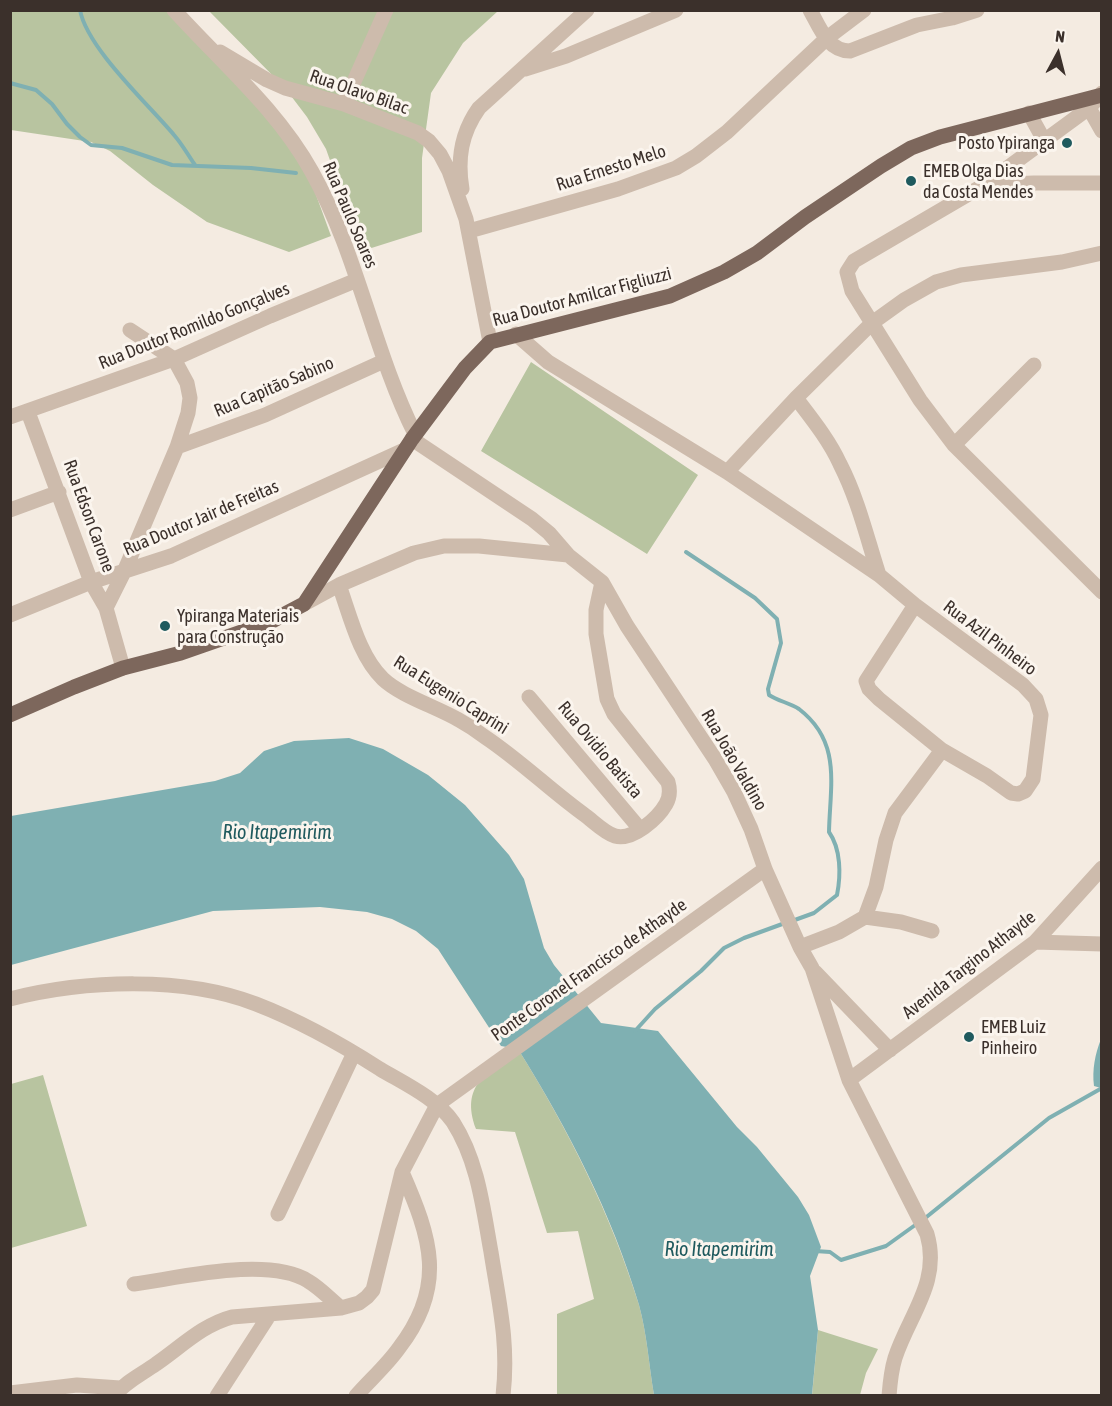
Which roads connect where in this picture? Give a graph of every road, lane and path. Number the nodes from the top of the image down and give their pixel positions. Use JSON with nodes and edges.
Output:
{"nodes":[{"id":1,"x":174,"y":10,"type":"edge"},
{"id":2,"x":386,"y":10,"type":"edge"},
{"id":3,"x":587,"y":10,"type":"edge"},
{"id":4,"x":676,"y":10,"type":"edge"},
{"id":5,"x":810,"y":10,"type":"edge"},
{"id":6,"x":864,"y":10,"type":"edge"},
{"id":7,"x":976,"y":10,"type":"edge"},
{"id":8,"x":827,"y":38,"type":"junction"},
{"id":9,"x":200,"y":39,"type":"junction"},
{"id":10,"x":520,"y":71,"type":"junction"},
{"id":11,"x":1101,"y":94,"type":"edge"},
{"id":12,"x":344,"y":104,"type":"junction"},
{"id":13,"x":1089,"y":108,"type":"junction"},
{"id":14,"x":1029,"y":114,"type":"junction"},
{"id":15,"x":1101,"y":132,"type":"edge"},
{"id":16,"x":1045,"y":142,"type":"junction"},
{"id":17,"x":1101,"y":183,"type":"edge"},
{"id":18,"x":984,"y":185,"type":"junction"},
{"id":19,"x":468,"y":225,"type":"junction"},
{"id":20,"x":1101,"y":253,"type":"edge"},
{"id":21,"x":357,"y":280,"type":"junction"},
{"id":22,"x":872,"y":323,"type":"junction"},
{"id":23,"x":130,"y":330,"type":"dead end"},
{"id":24,"x":516,"y":334,"type":"junction"},
{"id":25,"x":490,"y":342,"type":"junction"},
{"id":26,"x":174,"y":359,"type":"junction"},
{"id":27,"x":384,"y":361,"type":"junction"},
{"id":28,"x":1034,"y":365,"type":"dead end"},
{"id":29,"x":796,"y":398,"type":"junction"},
{"id":30,"x":28,"y":412,"type":"junction"},
{"id":31,"x":10,"y":417,"type":"edge"},
{"id":32,"x":410,"y":441,"type":"junction"},
{"id":33,"x":954,"y":446,"type":"junction"},
{"id":34,"x":177,"y":447,"type":"junction"},
{"id":35,"x":727,"y":472,"type":"junction"},
{"id":36,"x":59,"y":492,"type":"junction"},
{"id":37,"x":10,"y":510,"type":"edge"},
{"id":38,"x":568,"y":555,"type":"junction"},
{"id":39,"x":124,"y":572,"type":"junction"},
{"id":40,"x":879,"y":575,"type":"junction"},
{"id":41,"x":91,"y":582,"type":"junction"},
{"id":42,"x":602,"y":582,"type":"junction"},
{"id":43,"x":339,"y":585,"type":"junction"},
{"id":44,"x":1101,"y":592,"type":"edge"},
{"id":45,"x":304,"y":604,"type":"junction"},
{"id":46,"x":915,"y":605,"type":"junction"},
{"id":47,"x":106,"y":608,"type":"junction"},
{"id":48,"x":10,"y":615,"type":"edge"},
{"id":49,"x":123,"y":668,"type":"junction"},
{"id":50,"x":529,"y":697,"type":"dead end"},
{"id":51,"x":10,"y":715,"type":"edge"},
{"id":52,"x":942,"y":750,"type":"junction"},
{"id":53,"x":640,"y":829,"type":"junction"},
{"id":54,"x":765,"y":869,"type":"junction"},
{"id":55,"x":1100,"y":872,"type":"edge"},
{"id":56,"x":865,"y":917,"type":"junction"},
{"id":57,"x":932,"y":930,"type":"dead end"},
{"id":58,"x":1035,"y":942,"type":"junction"},
{"id":59,"x":1101,"y":944,"type":"edge"},
{"id":60,"x":800,"y":947,"type":"junction"},
{"id":61,"x":812,"y":968,"type":"junction"},
{"id":62,"x":10,"y":999,"type":"edge"},
{"id":63,"x":890,"y":1050,"type":"junction"},
{"id":64,"x":354,"y":1053,"type":"junction"},
{"id":65,"x":849,"y":1080,"type":"junction"},
{"id":66,"x":437,"y":1105,"type":"junction"},
{"id":67,"x":402,"y":1172,"type":"junction"},
{"id":68,"x":278,"y":1214,"type":"dead end"},
{"id":69,"x":134,"y":1284,"type":"dead end"},
{"id":70,"x":341,"y":1308,"type":"junction"},
{"id":71,"x":270,"y":1314,"type":"junction"},
{"id":72,"x":117,"y":1392,"type":"edge"},
{"id":73,"x":10,"y":1393,"type":"edge"},
{"id":74,"x":217,"y":1395,"type":"edge"},
{"id":75,"x":356,"y":1395,"type":"edge"},
{"id":76,"x":503,"y":1395,"type":"edge"},
{"id":77,"x":889,"y":1395,"type":"edge"}],
"edges":[{"from":1,"to":9,"type":"street"},
{"from":2,"to":12,"type":"street"},
{"from":3,"to":10,"type":"street","name":"Rua Olavo Bilac"},
{"from":4,"to":10,"type":"street"},
{"from":5,"to":8,"type":"street"},
{"from":6,"to":8,"type":"street","name":"Rua Ernesto Melo"},
{"from":7,"to":8,"type":"street"},
{"from":8,"to":19,"type":"street","name":"Rua Ernesto Melo"},
{"from":9,"to":12,"type":"street","name":"Rua Olavo Bilac"},
{"from":9,"to":21,"type":"street","name":"Rua Paulo Soares"},
{"from":10,"to":19,"type":"street","name":"Rua Olavo Bilac"},
{"from":11,"to":13,"type":"street"},
{"from":11,"to":14,"type":"main road","name":"Rua Doutor Amilcar Figliuzzi"},
{"from":12,"to":19,"type":"street","name":"Rua Olavo Bilac"},
{"from":13,"to":15,"type":"street"},
{"from":13,"to":16,"type":"street"},
{"from":14,"to":16,"type":"street"},
{"from":14,"to":24,"type":"main road","name":"Rua Doutor Amilcar Figliuzzi"},
{"from":16,"to":18,"type":"street"},
{"from":17,"to":18,"type":"street"},
{"from":18,"to":22,"type":"street"},
{"from":19,"to":25,"type":"street","name":"Rua Olavo Bilac"},
{"from":20,"to":22,"type":"street"},
{"from":21,"to":26,"type":"street","name":"Rua Doutor Romildo Gonçalves"},
{"from":21,"to":27,"type":"street","name":"Rua Paulo Soares"},
{"from":22,"to":29,"type":"street"},
{"from":22,"to":33,"type":"street"},
{"from":23,"to":26,"type":"street"},
{"from":24,"to":25,"type":"main road","name":"Rua Doutor Amilcar Figliuzzi"},
{"from":24,"to":35,"type":"street","name":"Rua Azil Pinheiro"},
{"from":25,"to":32,"type":"main road","name":"Rua Doutor Amilcar Figliuzzi"},
{"from":26,"to":30,"type":"street","name":"Rua Doutor Romildo Gonçalves"},
{"from":26,"to":34,"type":"street"},
{"from":27,"to":32,"type":"street","name":"Rua Paulo Soares"},
{"from":27,"to":34,"type":"street","name":"Rua Capitão Sabino"},
{"from":28,"to":33,"type":"street"},
{"from":29,"to":35,"type":"street"},
{"from":29,"to":40,"type":"street"},
{"from":30,"to":31,"type":"street","name":"Rua Doutor Romildo Gonçalves"},
{"from":30,"to":36,"type":"street","name":"Rua Edson Carone"},
{"from":32,"to":38,"type":"street"},
{"from":32,"to":39,"type":"street","name":"Rua Doutor Jair de Freitas"},
{"from":32,"to":45,"type":"main road","name":"Rua Doutor Amilcar Figliuzzi"},
{"from":33,"to":44,"type":"street"},
{"from":34,"to":39,"type":"street"},
{"from":35,"to":40,"type":"street","name":"Rua Azil Pinheiro"},
{"from":36,"to":37,"type":"street"},
{"from":36,"to":41,"type":"street","name":"Rua Edson Carone"},
{"from":38,"to":42,"type":"street"},
{"from":38,"to":43,"type":"street"},
{"from":39,"to":41,"type":"street","name":"Rua Doutor Jair de Freitas"},
{"from":39,"to":47,"type":"street"},
{"from":40,"to":46,"type":"street","name":"Rua Azil Pinheiro"},
{"from":41,"to":47,"type":"street","name":"Rua Edson Carone"},
{"from":41,"to":48,"type":"street","name":"Rua Doutor Jair de Freitas"},
{"from":42,"to":53,"type":"street"},
{"from":42,"to":54,"type":"street","name":"Rua João Valdino"},
{"from":43,"to":45,"type":"street"},
{"from":43,"to":53,"type":"street","name":"Rua Eugenio Caprini"},
{"from":45,"to":49,"type":"main road"},
{"from":46,"to":52,"type":"street"},
{"from":46,"to":52,"type":"street","name":"Rua Azil Pinheiro"},
{"from":47,"to":49,"type":"street","name":"Rua Edson Carone"},
{"from":49,"to":51,"type":"main road"},
{"from":50,"to":53,"type":"street","name":"Rua Ovidio Batista"},
{"from":52,"to":56,"type":"street"},
{"from":54,"to":60,"type":"street","name":"Rua João Valdino"},
{"from":54,"to":66,"type":"street","name":"Ponte Coronel Francisco de Athayde"},
{"from":55,"to":58,"type":"street","name":"Avenida Targino Athayde"},
{"from":56,"to":57,"type":"street"},
{"from":56,"to":60,"type":"street"},
{"from":58,"to":59,"type":"street"},
{"from":58,"to":63,"type":"street","name":"Avenida Targino Athayde"},
{"from":60,"to":61,"type":"street","name":"Rua João Valdino"},
{"from":61,"to":63,"type":"street","name":"Rua João Valdino"},
{"from":61,"to":65,"type":"street","name":"Rua João Valdino"},
{"from":62,"to":64,"type":"street"},
{"from":63,"to":65,"type":"street","name":"Avenida Targino Athayde"},
{"from":64,"to":66,"type":"street"},
{"from":64,"to":68,"type":"street"},
{"from":65,"to":77,"type":"street","name":"Rua João Valdino"},
{"from":66,"to":67,"type":"street"},
{"from":66,"to":76,"type":"street"},
{"from":67,"to":70,"type":"street"},
{"from":67,"to":75,"type":"street"},
{"from":69,"to":70,"type":"street"},
{"from":70,"to":71,"type":"street"},
{"from":71,"to":72,"type":"street"},
{"from":71,"to":74,"type":"street"},
{"from":72,"to":73,"type":"street"}]}
